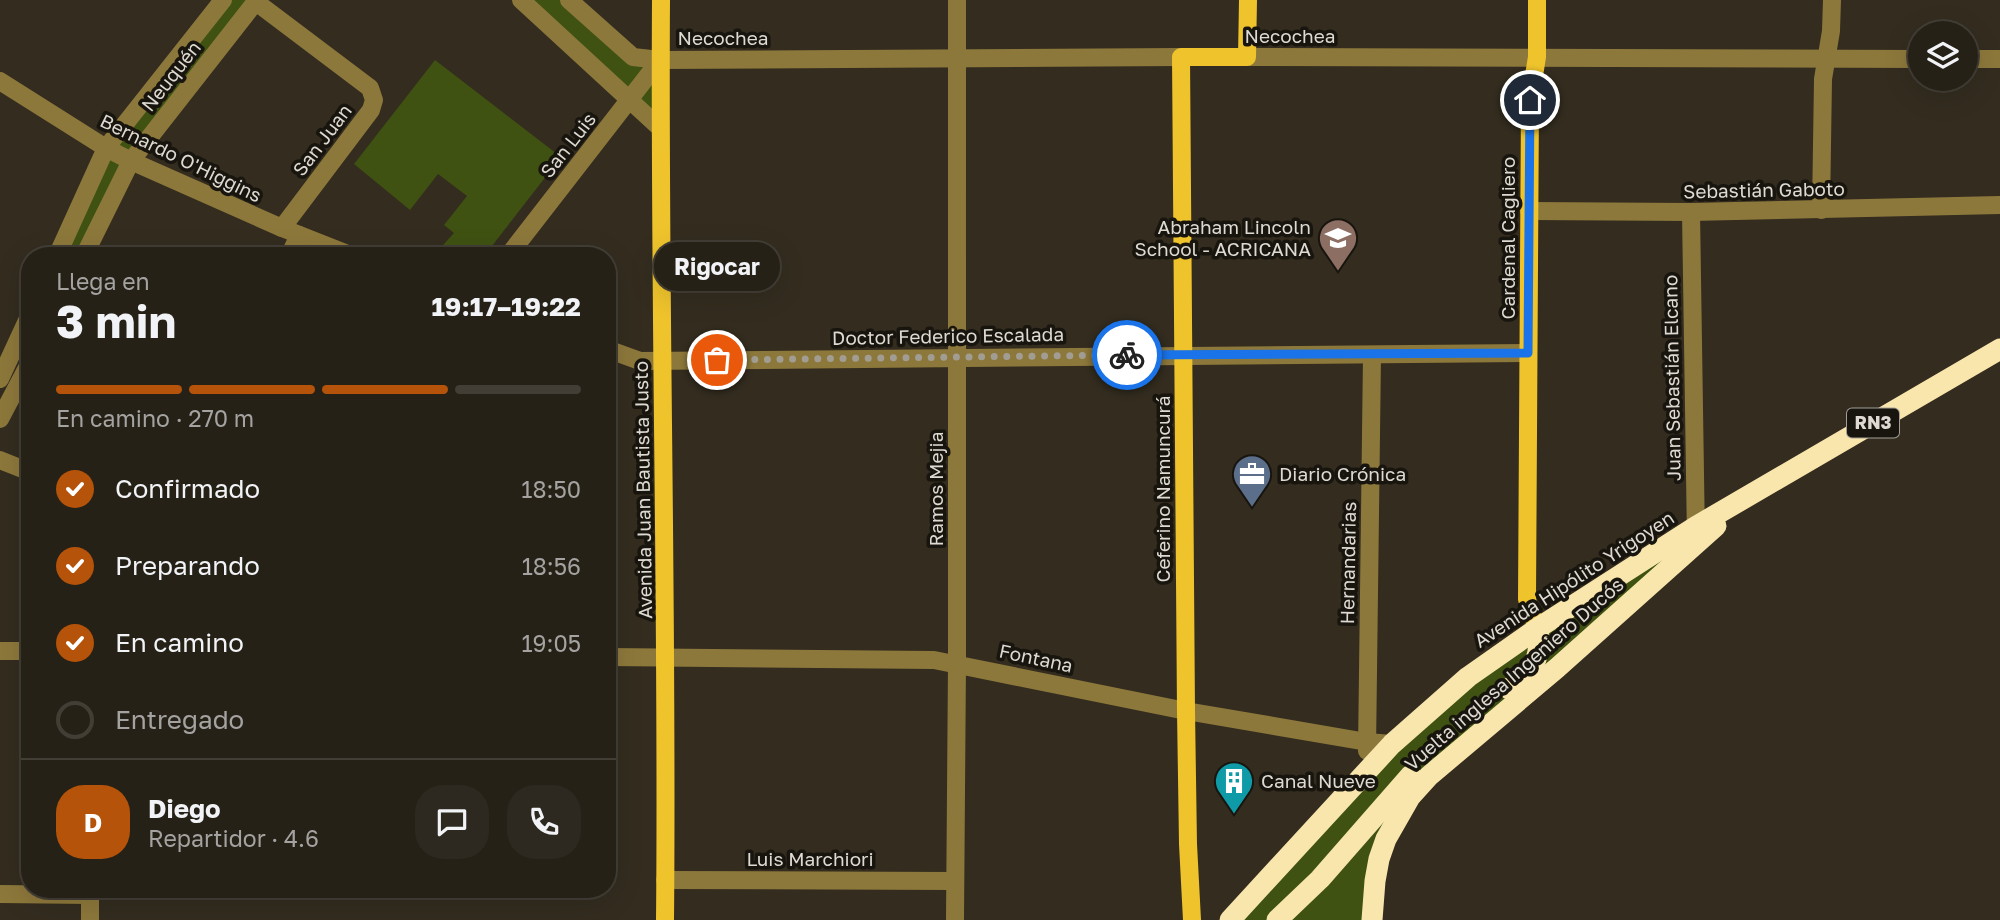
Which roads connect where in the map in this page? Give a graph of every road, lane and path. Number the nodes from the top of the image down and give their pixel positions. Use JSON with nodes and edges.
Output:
{"nodes":[{"id":1,"x":223,"y":0,"type":"edge"},
{"id":2,"x":521,"y":0,"type":"edge"},
{"id":3,"x":569,"y":0,"type":"edge"},
{"id":4,"x":661,"y":0,"type":"edge"},
{"id":5,"x":957,"y":0,"type":"edge"},
{"id":6,"x":1248,"y":0,"type":"edge"},
{"id":7,"x":1537,"y":0,"type":"edge"},
{"id":8,"x":1832,"y":0,"type":"edge"},
{"id":9,"x":256,"y":1,"type":"edge"},
{"id":10,"x":1181,"y":57,"type":"junction"},
{"id":11,"x":1247,"y":57,"type":"junction"},
{"id":12,"x":1537,"y":57,"type":"junction"},
{"id":13,"x":957,"y":58,"type":"junction"},
{"id":14,"x":1826,"y":58,"type":"junction"},
{"id":15,"x":1908,"y":59,"type":"edge"},
{"id":16,"x":1978,"y":59,"type":"edge"},
{"id":17,"x":2000,"y":59,"type":"edge"},
{"id":18,"x":660,"y":60,"type":"junction"},
{"id":19,"x":0,"y":81,"type":"edge"},
{"id":20,"x":630,"y":100,"type":"junction"},
{"id":21,"x":660,"y":128,"type":"junction"},
{"id":22,"x":106,"y":148,"type":"junction"},
{"id":23,"x":131,"y":161,"type":"junction"},
{"id":24,"x":2000,"y":205,"type":"edge"},
{"id":25,"x":1821,"y":210,"type":"junction"},
{"id":26,"x":1529,"y":211,"type":"junction"},
{"id":27,"x":1691,"y":212,"type":"junction"},
{"id":28,"x":290,"y":231,"type":"junction"},
{"id":29,"x":61,"y":247,"type":"edge"},
{"id":30,"x":88,"y":247,"type":"edge"},
{"id":31,"x":289,"y":247,"type":"edge"},
{"id":32,"x":330,"y":247,"type":"edge"},
{"id":33,"x":515,"y":247,"type":"edge"},
{"id":34,"x":21,"y":334,"type":"edge"},
{"id":35,"x":2000,"y":349,"type":"edge"},
{"id":36,"x":616,"y":352,"type":"edge"},
{"id":37,"x":1528,"y":353,"type":"junction"},
{"id":38,"x":1183,"y":355,"type":"junction"},
{"id":39,"x":1372,"y":355,"type":"junction"},
{"id":40,"x":957,"y":357,"type":"junction"},
{"id":41,"x":663,"y":361,"type":"junction"},
{"id":42,"x":0,"y":379,"type":"edge"},
{"id":43,"x":21,"y":379,"type":"edge"},
{"id":44,"x":0,"y":419,"type":"edge"},
{"id":45,"x":0,"y":460,"type":"edge"},
{"id":46,"x":21,"y":468,"type":"edge"},
{"id":47,"x":1695,"y":535,"type":"junction"},
{"id":48,"x":1538,"y":628,"type":"junction"},
{"id":49,"x":0,"y":651,"type":"edge"},
{"id":50,"x":21,"y":651,"type":"edge"},
{"id":51,"x":616,"y":657,"type":"edge"},
{"id":52,"x":666,"y":658,"type":"junction"},
{"id":53,"x":957,"y":663,"type":"junction"},
{"id":54,"x":1186,"y":712,"type":"junction"},
{"id":55,"x":1367,"y":742,"type":"junction"},
{"id":56,"x":1392,"y":744,"type":"junction"},
{"id":57,"x":1367,"y":771,"type":"junction"},
{"id":58,"x":665,"y":880,"type":"junction"},
{"id":59,"x":954,"y":881,"type":"junction"},
{"id":60,"x":0,"y":894,"type":"edge"},
{"id":61,"x":21,"y":894,"type":"edge"},
{"id":62,"x":90,"y":898,"type":"edge"},
{"id":63,"x":90,"y":920,"type":"edge"},
{"id":64,"x":665,"y":920,"type":"edge"},
{"id":65,"x":955,"y":920,"type":"edge"},
{"id":66,"x":1192,"y":920,"type":"edge"},
{"id":67,"x":1230,"y":920,"type":"edge"},
{"id":68,"x":1277,"y":920,"type":"edge"},
{"id":69,"x":1372,"y":920,"type":"edge"}],
"edges":[{"from":1,"to":22,"type":"street","name":"Neuquén"},
{"from":2,"to":20,"type":"street"},
{"from":3,"to":18,"type":"street","name":"Necochea"},
{"from":4,"to":18,"type":"main road","name":"Avenida Juan Bautista Justo"},
{"from":5,"to":13,"type":"street","name":"Ramos Mejia"},
{"from":6,"to":11,"type":"main road"},
{"from":7,"to":12,"type":"main road","name":"Cardenal Cagliero"},
{"from":8,"to":14,"type":"street"},
{"from":9,"to":23,"type":"street","name":"Neuquén"},
{"from":9,"to":28,"type":"street","name":"San Juan"},
{"from":10,"to":11,"type":"main road","name":"Necochea"},
{"from":10,"to":13,"type":"street","name":"Necochea"},
{"from":10,"to":38,"type":"main road","name":"Ceferino Namuncurá"},
{"from":11,"to":12,"type":"street","name":"Necochea"},
{"from":12,"to":14,"type":"street","name":"Necochea"},
{"from":12,"to":26,"type":"main road","name":"Cardenal Cagliero"},
{"from":13,"to":18,"type":"street","name":"Necochea"},
{"from":13,"to":40,"type":"street","name":"Ramos Mejia"},
{"from":14,"to":15,"type":"street","name":"Necochea"},
{"from":14,"to":25,"type":"street"},
{"from":16,"to":17,"type":"street"},
{"from":18,"to":20,"type":"street","name":"San Luis"},
{"from":18,"to":21,"type":"main road","name":"Avenida Juan Bautista Justo"},
{"from":19,"to":22,"type":"street","name":"Bernardo O'Higgins"},
{"from":20,"to":21,"type":"street"},
{"from":20,"to":33,"type":"street","name":"San Luis"},
{"from":21,"to":41,"type":"main road","name":"Avenida Juan Bautista Justo"},
{"from":22,"to":23,"type":"street","name":"Bernardo O'Higgins"},
{"from":22,"to":29,"type":"street","name":"Neuquén"},
{"from":23,"to":28,"type":"street","name":"Bernardo O'Higgins"},
{"from":23,"to":30,"type":"street","name":"Neuquén"},
{"from":24,"to":25,"type":"street","name":"Sebastián Gaboto"},
{"from":25,"to":27,"type":"street","name":"Sebastián Gaboto"},
{"from":26,"to":27,"type":"street","name":"Sebastián Gaboto"},
{"from":26,"to":37,"type":"main road","name":"Cardenal Cagliero"},
{"from":27,"to":47,"type":"street","name":"Juan Sebastián Elcano"},
{"from":28,"to":31,"type":"street","name":"San Juan"},
{"from":28,"to":32,"type":"street","name":"Bernardo O'Higgins"},
{"from":34,"to":42,"type":"street"},
{"from":35,"to":47,"type":"highway","name":"Vuelta inglesa Ingeniero Ducós","number":"RN3"},
{"from":36,"to":41,"type":"street"},
{"from":37,"to":39,"type":"street","name":"Doctor Federico Escalada"},
{"from":37,"to":48,"type":"main road","name":"Cardenal Cagliero"},
{"from":38,"to":39,"type":"street","name":"Doctor Federico Escalada"},
{"from":38,"to":40,"type":"street","name":"Doctor Federico Escalada"},
{"from":38,"to":54,"type":"main road","name":"Ceferino Namuncurá"},
{"from":39,"to":55,"type":"street","name":"Hernandarias"},
{"from":40,"to":41,"type":"street","name":"Doctor Federico Escalada"},
{"from":40,"to":53,"type":"street","name":"Ramos Mejia"},
{"from":41,"to":52,"type":"main road","name":"Avenida Juan Bautista Justo"},
{"from":43,"to":44,"type":"street"},
{"from":45,"to":46,"type":"street"},
{"from":47,"to":48,"type":"highway","name":"Avenida Hipólito Yrigoyen"},
{"from":47,"to":69,"type":"highway","name":"Vuelta inglesa Ingeniero Ducós"},
{"from":48,"to":56,"type":"highway","name":"Avenida Hipólito Yrigoyen"},
{"from":48,"to":68,"type":"highway"},
{"from":49,"to":50,"type":"street"},
{"from":51,"to":52,"type":"street","name":"Fontana"},
{"from":52,"to":53,"type":"street","name":"Fontana"},
{"from":52,"to":58,"type":"main road","name":"Avenida Juan Bautista Justo"},
{"from":53,"to":54,"type":"street","name":"Fontana"},
{"from":53,"to":59,"type":"street","name":"Ramos Mejia"},
{"from":54,"to":55,"type":"street","name":"Fontana"},
{"from":54,"to":66,"type":"main road","name":"Ceferino Namuncurá"},
{"from":55,"to":56,"type":"street","name":"Fontana"},
{"from":55,"to":57,"type":"street","name":"Hernandarias"},
{"from":56,"to":57,"type":"highway","name":"Avenida Hipólito Yrigoyen"},
{"from":57,"to":67,"type":"highway","name":"Avenida Hipólito Yrigoyen"},
{"from":58,"to":59,"type":"street","name":"Luis Marchiori"},
{"from":58,"to":64,"type":"main road","name":"Avenida Juan Bautista Justo"},
{"from":59,"to":65,"type":"street","name":"Ramos Mejia"},
{"from":60,"to":61,"type":"street"},
{"from":62,"to":63,"type":"street"}]}
